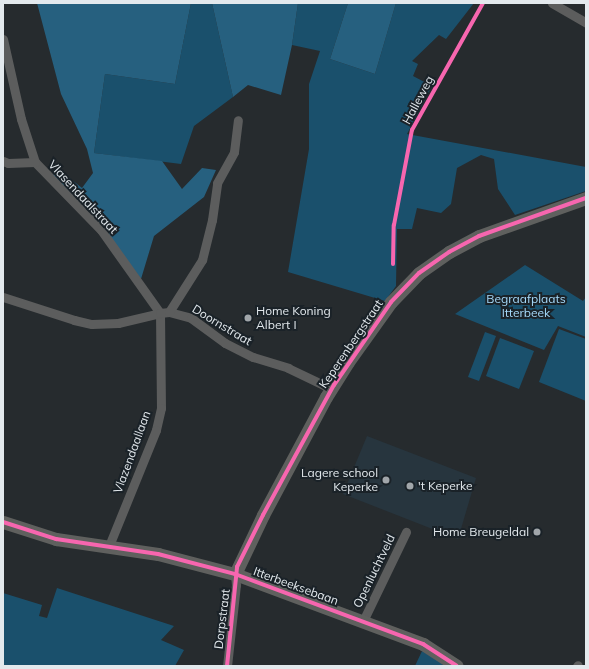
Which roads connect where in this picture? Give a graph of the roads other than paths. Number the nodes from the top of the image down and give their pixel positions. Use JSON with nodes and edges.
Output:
{"nodes":[{"id":1,"x":552,"y":3,"type":"edge"},
{"id":2,"x":586,"y":23,"type":"edge"},
{"id":3,"x":3,"y":39,"type":"edge"},
{"id":4,"x":238,"y":120,"type":"dead end"},
{"id":5,"x":3,"y":161,"type":"edge"},
{"id":6,"x":35,"y":162,"type":"junction"},
{"id":7,"x":586,"y":198,"type":"edge"},
{"id":8,"x":3,"y":296,"type":"edge"},
{"id":9,"x":164,"y":312,"type":"junction"},
{"id":10,"x":332,"y":389,"type":"junction"},
{"id":11,"x":3,"y":522,"type":"edge"},
{"id":12,"x":406,"y":532,"type":"dead end"},
{"id":13,"x":108,"y":548,"type":"junction"},
{"id":14,"x":235,"y":574,"type":"junction"},
{"id":15,"x":363,"y":621,"type":"junction"},
{"id":16,"x":227,"y":666,"type":"edge"},
{"id":17,"x":457,"y":666,"type":"edge"}],
"edges":[{"from":1,"to":2,"type":"street"},
{"from":3,"to":6,"type":"street","name":"Vlasendaalstraat"},
{"from":4,"to":9,"type":"street"},
{"from":5,"to":6,"type":"street"},
{"from":6,"to":9,"type":"street","name":"Vlasendaalstraat"},
{"from":7,"to":10,"type":"street","name":"Keperenbergstraat"},
{"from":8,"to":9,"type":"street","name":"Doornstraat"},
{"from":9,"to":10,"type":"street","name":"Doornstraat"},
{"from":9,"to":13,"type":"street","name":"Vlazendaallaan"},
{"from":10,"to":14,"type":"street","name":"Keperenbergstraat"},
{"from":11,"to":13,"type":"street","name":"Itterbeeksebaan"},
{"from":12,"to":15,"type":"street","name":"Openluchtveld"},
{"from":13,"to":14,"type":"street","name":"Itterbeeksebaan"},
{"from":14,"to":15,"type":"street","name":"Itterbeeksebaan"},
{"from":14,"to":16,"type":"street","name":"Dorpstraat"},
{"from":15,"to":17,"type":"street","name":"Itterbeeksebaan"}]}
